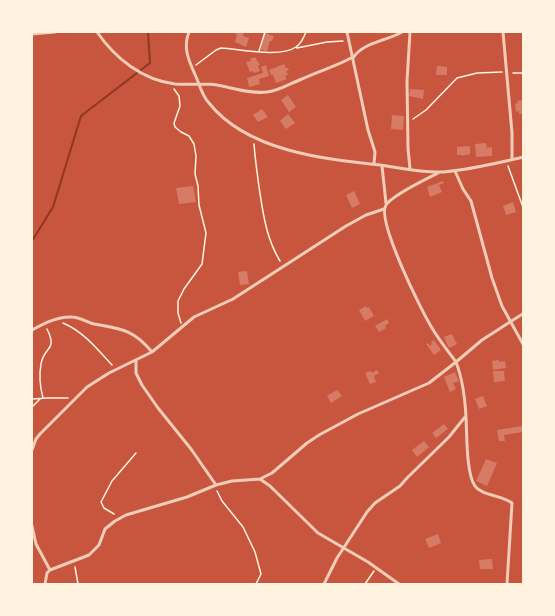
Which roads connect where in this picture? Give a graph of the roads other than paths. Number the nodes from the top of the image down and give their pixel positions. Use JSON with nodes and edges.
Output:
{"nodes":[{"id":1,"x":55,"y":32,"type":"edge"},
{"id":2,"x":97,"y":32,"type":"edge"},
{"id":3,"x":189,"y":32,"type":"edge"},
{"id":4,"x":347,"y":32,"type":"edge"},
{"id":5,"x":402,"y":32,"type":"edge"},
{"id":6,"x":410,"y":32,"type":"edge"},
{"id":7,"x":502,"y":32,"type":"edge"},
{"id":8,"x":32,"y":34,"type":"edge"},
{"id":9,"x":353,"y":57,"type":"junction"},
{"id":10,"x":199,"y":85,"type":"junction"},
{"id":11,"x":524,"y":157,"type":"edge"},
{"id":12,"x":512,"y":159,"type":"junction"},
{"id":13,"x":374,"y":165,"type":"junction"},
{"id":14,"x":382,"y":166,"type":"junction"},
{"id":15,"x":410,"y":169,"type":"junction"},
{"id":16,"x":455,"y":171,"type":"junction"},
{"id":17,"x":440,"y":172,"type":"junction"},
{"id":18,"x":386,"y":204,"type":"junction"},
{"id":19,"x":384,"y":209,"type":"junction"},
{"id":20,"x":524,"y":313,"type":"edge"},
{"id":21,"x":510,"y":321,"type":"junction"},
{"id":22,"x":32,"y":330,"type":"edge"},
{"id":23,"x":524,"y":346,"type":"edge"},
{"id":24,"x":152,"y":351,"type":"junction"},
{"id":25,"x":136,"y":360,"type":"junction"},
{"id":26,"x":456,"y":362,"type":"junction"},
{"id":27,"x":466,"y":416,"type":"junction"},
{"id":28,"x":32,"y":450,"type":"edge"},
{"id":29,"x":260,"y":479,"type":"junction"},
{"id":30,"x":216,"y":485,"type":"junction"},
{"id":31,"x":32,"y":526,"type":"edge"},
{"id":32,"x":343,"y":549,"type":"junction"},
{"id":33,"x":50,"y":570,"type":"junction"},
{"id":34,"x":45,"y":585,"type":"edge"},
{"id":35,"x":324,"y":585,"type":"edge"},
{"id":36,"x":399,"y":585,"type":"edge"},
{"id":37,"x":507,"y":585,"type":"edge"}],
"edges":[{"from":1,"to":8,"type":"street"},
{"from":2,"to":10,"type":"street"},
{"from":3,"to":10,"type":"street"},
{"from":4,"to":9,"type":"street"},
{"from":5,"to":9,"type":"street"},
{"from":6,"to":15,"type":"street"},
{"from":7,"to":12,"type":"street"},
{"from":9,"to":10,"type":"street"},
{"from":9,"to":13,"type":"street"},
{"from":10,"to":13,"type":"street"},
{"from":11,"to":12,"type":"street"},
{"from":12,"to":16,"type":"street"},
{"from":13,"to":14,"type":"street"},
{"from":14,"to":15,"type":"street"},
{"from":14,"to":18,"type":"street"},
{"from":15,"to":17,"type":"street"},
{"from":16,"to":17,"type":"street"},
{"from":16,"to":21,"type":"street"},
{"from":17,"to":18,"type":"street"},
{"from":18,"to":19,"type":"street"},
{"from":19,"to":24,"type":"street"},
{"from":19,"to":26,"type":"street"},
{"from":20,"to":21,"type":"street"},
{"from":21,"to":23,"type":"street"},
{"from":21,"to":26,"type":"street"},
{"from":22,"to":24,"type":"street"},
{"from":24,"to":25,"type":"street"},
{"from":25,"to":28,"type":"street"},
{"from":25,"to":30,"type":"street"},
{"from":26,"to":27,"type":"street"},
{"from":26,"to":29,"type":"street"},
{"from":27,"to":32,"type":"street"},
{"from":27,"to":37,"type":"street"},
{"from":29,"to":30,"type":"street"},
{"from":29,"to":32,"type":"street"},
{"from":30,"to":33,"type":"street"},
{"from":31,"to":33,"type":"street"},
{"from":32,"to":35,"type":"street"},
{"from":32,"to":36,"type":"street"},
{"from":33,"to":34,"type":"street"}]}
